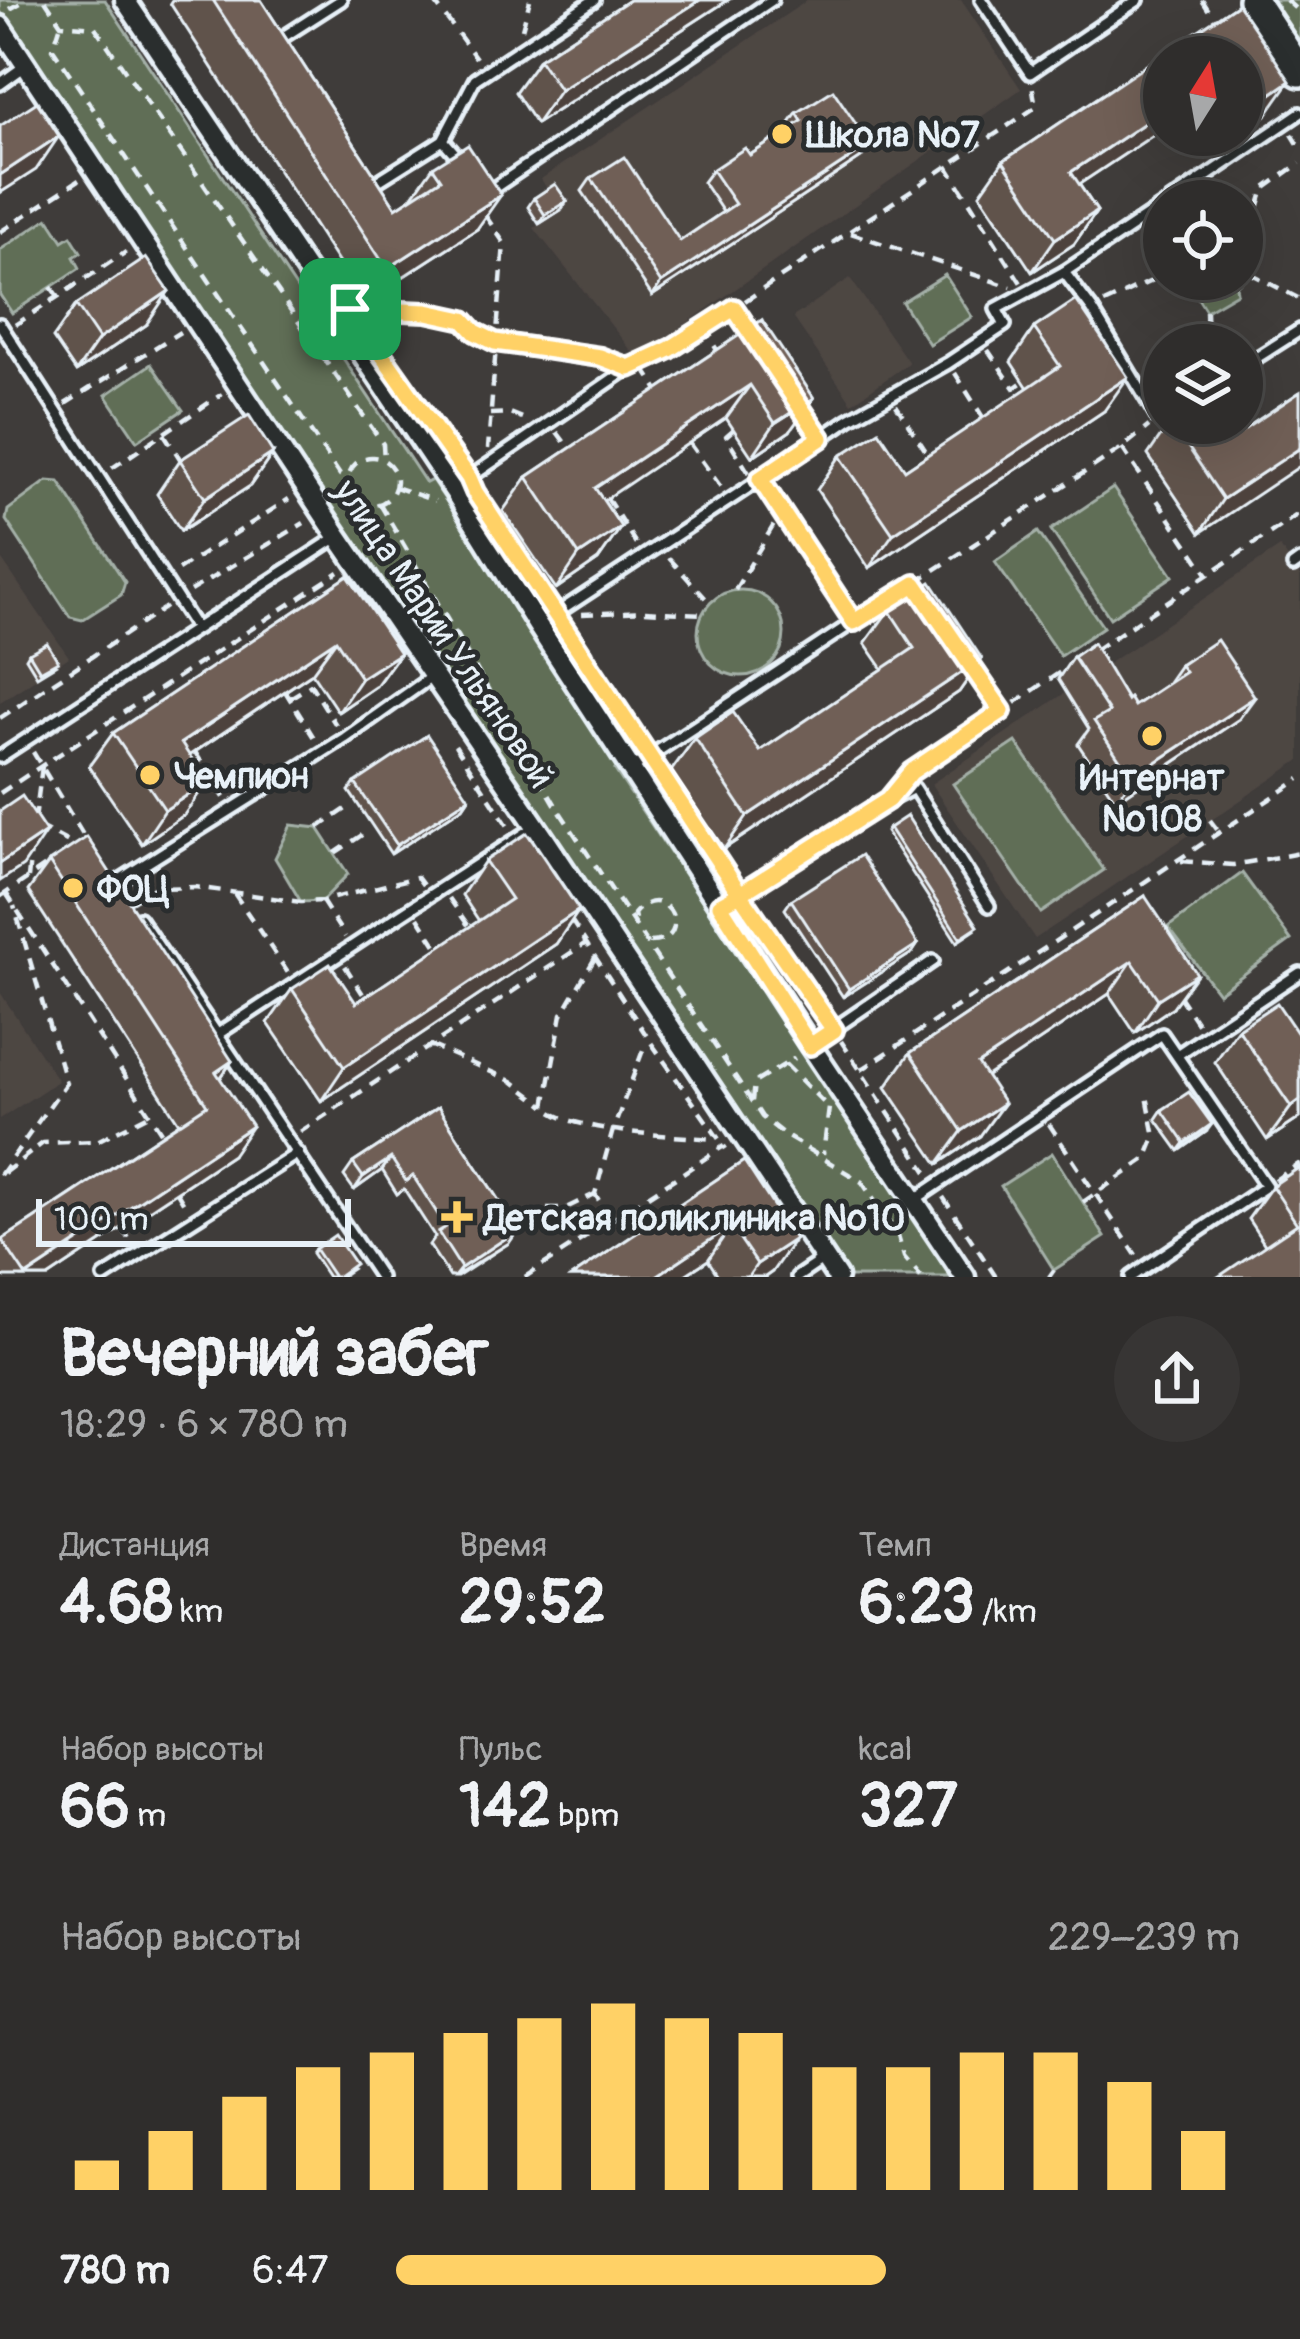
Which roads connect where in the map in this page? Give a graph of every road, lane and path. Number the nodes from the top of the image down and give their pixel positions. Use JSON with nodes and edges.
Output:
{"nodes":[{"id":1,"x":26,"y":0,"type":"edge"},
{"id":2,"x":45,"y":0,"type":"edge"},
{"id":3,"x":341,"y":0,"type":"edge"},
{"id":4,"x":433,"y":0,"type":"edge"},
{"id":5,"x":530,"y":0,"type":"edge"},
{"id":6,"x":594,"y":0,"type":"edge"},
{"id":7,"x":772,"y":0,"type":"edge"},
{"id":8,"x":981,"y":0,"type":"edge"},
{"id":9,"x":1138,"y":0,"type":"edge"},
{"id":10,"x":1202,"y":0,"type":"edge"},
{"id":11,"x":1253,"y":0,"type":"edge"},
{"id":12,"x":1286,"y":0,"type":"edge"},
{"id":13,"x":129,"y":2,"type":"edge"},
{"id":14,"x":1300,"y":13,"type":"edge"},
{"id":15,"x":0,"y":15,"type":"edge"},
{"id":16,"x":1215,"y":19,"type":"edge"},
{"id":17,"x":61,"y":24,"type":"junction"},
{"id":18,"x":0,"y":26,"type":"edge"},
{"id":19,"x":517,"y":51,"type":"junction"},
{"id":20,"x":289,"y":60,"type":"edge"},
{"id":21,"x":27,"y":64,"type":"junction"},
{"id":22,"x":486,"y":72,"type":"junction"},
{"id":23,"x":1300,"y":72,"type":"edge"},
{"id":24,"x":1030,"y":73,"type":"junction"},
{"id":25,"x":0,"y":84,"type":"edge"},
{"id":26,"x":1300,"y":113,"type":"edge"},
{"id":27,"x":1284,"y":123,"type":"junction"},
{"id":28,"x":443,"y":140,"type":"junction"},
{"id":29,"x":1300,"y":147,"type":"edge"},
{"id":30,"x":1300,"y":163,"type":"edge"},
{"id":31,"x":947,"y":166,"type":"junction"},
{"id":32,"x":358,"y":168,"type":"edge"},
{"id":33,"x":469,"y":170,"type":"edge"},
{"id":34,"x":79,"y":180,"type":"dead end"},
{"id":35,"x":1201,"y":180,"type":"edge"},
{"id":36,"x":482,"y":184,"type":"joint"},
{"id":37,"x":1263,"y":192,"type":"edge"},
{"id":38,"x":1143,"y":219,"type":"edge"},
{"id":39,"x":0,"y":232,"type":"edge"},
{"id":40,"x":850,"y":232,"type":"junction"},
{"id":41,"x":126,"y":252,"type":"dead end"},
{"id":42,"x":949,"y":264,"type":"junction"},
{"id":43,"x":1064,"y":272,"type":"junction"},
{"id":44,"x":945,"y":275,"type":"dead end"},
{"id":45,"x":1263,"y":280,"type":"edge"},
{"id":46,"x":1143,"y":285,"type":"edge"},
{"id":47,"x":51,"y":287,"type":"dead end"},
{"id":48,"x":68,"y":290,"type":"junction"},
{"id":49,"x":1028,"y":292,"type":"junction"},
{"id":50,"x":58,"y":297,"type":"junction"},
{"id":51,"x":1300,"y":299,"type":"edge"},
{"id":52,"x":76,"y":304,"type":"edge"},
{"id":53,"x":734,"y":308,"type":"junction"},
{"id":54,"x":350,"y":309,"type":"dead end"},
{"id":55,"x":1092,"y":309,"type":"junction"},
{"id":56,"x":1206,"y":311,"type":"dead end"},
{"id":57,"x":1206,"y":324,"type":"edge"},
{"id":58,"x":3,"y":328,"type":"edge"},
{"id":59,"x":703,"y":328,"type":"junction"},
{"id":60,"x":1300,"y":330,"type":"edge"},
{"id":61,"x":180,"y":332,"type":"dead end"},
{"id":62,"x":981,"y":340,"type":"junction"},
{"id":63,"x":495,"y":342,"type":"junction"},
{"id":64,"x":759,"y":345,"type":"edge"},
{"id":65,"x":1263,"y":354,"type":"edge"},
{"id":66,"x":725,"y":363,"type":"edge"},
{"id":67,"x":949,"y":363,"type":"junction"},
{"id":68,"x":635,"y":366,"type":"junction"},
{"id":69,"x":1024,"y":382,"type":"dead end"},
{"id":70,"x":1143,"y":390,"type":"edge"},
{"id":71,"x":222,"y":394,"type":"dead end"},
{"id":72,"x":890,"y":396,"type":"junction"},
{"id":73,"x":796,"y":401,"type":"edge"},
{"id":74,"x":666,"y":402,"type":"edge"},
{"id":75,"x":56,"y":410,"type":"junction"},
{"id":76,"x":490,"y":414,"type":"junction"},
{"id":77,"x":550,"y":423,"type":"junction"},
{"id":78,"x":734,"y":430,"type":"edge"},
{"id":79,"x":992,"y":430,"type":"edge"},
{"id":80,"x":1143,"y":432,"type":"edge"},
{"id":81,"x":536,"y":433,"type":"junction"},
{"id":82,"x":164,"y":434,"type":"junction"},
{"id":83,"x":821,"y":438,"type":"junction"},
{"id":84,"x":689,"y":443,"type":"edge"},
{"id":85,"x":1122,"y":448,"type":"junction"},
{"id":86,"x":384,"y":461,"type":"junction"},
{"id":87,"x":579,"y":461,"type":"edge"},
{"id":88,"x":488,"y":467,"type":"junction"},
{"id":89,"x":936,"y":467,"type":"edge"},
{"id":90,"x":189,"y":472,"type":"edge"},
{"id":91,"x":100,"y":476,"type":"junction"},
{"id":92,"x":349,"y":478,"type":"junction"},
{"id":93,"x":758,"y":481,"type":"junction"},
{"id":94,"x":395,"y":487,"type":"junction"},
{"id":95,"x":447,"y":497,"type":"junction"},
{"id":96,"x":607,"y":498,"type":"edge"},
{"id":97,"x":289,"y":499,"type":"dead end"},
{"id":98,"x":729,"y":500,"type":"junction"},
{"id":99,"x":380,"y":504,"type":"junction"},
{"id":100,"x":782,"y":511,"type":"junction"},
{"id":101,"x":1297,"y":516,"type":"edge"},
{"id":102,"x":304,"y":523,"type":"dead end"},
{"id":103,"x":1300,"y":526,"type":"edge"},
{"id":104,"x":338,"y":536,"type":"junction"},
{"id":105,"x":659,"y":547,"type":"junction"},
{"id":106,"x":644,"y":556,"type":"junction"},
{"id":107,"x":340,"y":572,"type":"dead end"},
{"id":108,"x":1208,"y":575,"type":"junction"},
{"id":109,"x":163,"y":579,"type":"junction"},
{"id":110,"x":735,"y":590,"type":"dead end"},
{"id":111,"x":176,"y":600,"type":"junction"},
{"id":112,"x":710,"y":602,"type":"dead end"},
{"id":113,"x":702,"y":614,"type":"dead end"},
{"id":114,"x":556,"y":615,"type":"junction"},
{"id":115,"x":854,"y":622,"type":"junction"},
{"id":116,"x":538,"y":626,"type":"junction"},
{"id":117,"x":195,"y":627,"type":"junction"},
{"id":118,"x":1096,"y":649,"type":"edge"},
{"id":119,"x":965,"y":656,"type":"edge"},
{"id":120,"x":1077,"y":662,"type":"edge"},
{"id":121,"x":434,"y":675,"type":"junction"},
{"id":122,"x":286,"y":691,"type":"edge"},
{"id":123,"x":290,"y":698,"type":"junction"},
{"id":124,"x":1002,"y":711,"type":"junction"},
{"id":125,"x":0,"y":718,"type":"edge"},
{"id":126,"x":345,"y":738,"type":"junction"},
{"id":127,"x":26,"y":741,"type":"junction"},
{"id":128,"x":322,"y":751,"type":"junction"},
{"id":129,"x":195,"y":752,"type":"edge"},
{"id":130,"x":0,"y":757,"type":"edge"},
{"id":131,"x":651,"y":758,"type":"junction"},
{"id":132,"x":42,"y":766,"type":"junction"},
{"id":133,"x":632,"y":768,"type":"junction"},
{"id":134,"x":1300,"y":779,"type":"edge"},
{"id":135,"x":0,"y":793,"type":"edge"},
{"id":136,"x":888,"y":800,"type":"junction"},
{"id":137,"x":232,"y":809,"type":"junction"},
{"id":138,"x":346,"y":809,"type":"dead end"},
{"id":139,"x":1210,"y":820,"type":"dead end"},
{"id":140,"x":34,"y":824,"type":"junction"},
{"id":141,"x":536,"y":826,"type":"junction"},
{"id":142,"x":318,"y":828,"type":"dead end"},
{"id":143,"x":1219,"y":832,"type":"junction"},
{"id":144,"x":362,"y":835,"type":"dead end"},
{"id":145,"x":86,"y":839,"type":"junction"},
{"id":146,"x":76,"y":846,"type":"junction"},
{"id":147,"x":334,"y":853,"type":"dead end"},
{"id":148,"x":1300,"y":853,"type":"edge"},
{"id":149,"x":1177,"y":861,"type":"junction"},
{"id":150,"x":28,"y":878,"type":"junction"},
{"id":151,"x":115,"y":883,"type":"junction"},
{"id":152,"x":442,"y":888,"type":"junction"},
{"id":153,"x":234,"y":893,"type":"junction"},
{"id":154,"x":740,"y":894,"type":"junction"},
{"id":155,"x":3,"y":895,"type":"edge"},
{"id":156,"x":431,"y":895,"type":"junction"},
{"id":157,"x":12,"y":901,"type":"junction"},
{"id":158,"x":322,"y":902,"type":"junction"},
{"id":159,"x":129,"y":903,"type":"junction"},
{"id":160,"x":720,"y":905,"type":"junction"},
{"id":161,"x":989,"y":906,"type":"dead end"},
{"id":162,"x":412,"y":908,"type":"junction"},
{"id":163,"x":480,"y":922,"type":"edge"},
{"id":164,"x":635,"y":924,"type":"junction"},
{"id":165,"x":586,"y":943,"type":"dead end"},
{"id":166,"x":647,"y":943,"type":"junction"},
{"id":167,"x":351,"y":948,"type":"junction"},
{"id":168,"x":339,"y":956,"type":"junction"},
{"id":169,"x":595,"y":958,"type":"dead end"},
{"id":170,"x":446,"y":961,"type":"edge"},
{"id":171,"x":933,"y":961,"type":"dead end"},
{"id":172,"x":1300,"y":973,"type":"edge"},
{"id":173,"x":295,"y":984,"type":"junction"},
{"id":174,"x":1180,"y":997,"type":"edge"},
{"id":175,"x":373,"y":1010,"type":"edge"},
{"id":176,"x":834,"y":1030,"type":"junction"},
{"id":177,"x":218,"y":1034,"type":"junction"},
{"id":178,"x":1206,"y":1036,"type":"junction"},
{"id":179,"x":430,"y":1045,"type":"junction"},
{"id":180,"x":643,"y":1050,"type":"dead end"},
{"id":181,"x":805,"y":1050,"type":"junction"},
{"id":182,"x":1177,"y":1055,"type":"junction"},
{"id":183,"x":785,"y":1064,"type":"junction"},
{"id":184,"x":861,"y":1070,"type":"junction"},
{"id":185,"x":1147,"y":1096,"type":"dead end"},
{"id":186,"x":752,"y":1101,"type":"junction"},
{"id":187,"x":545,"y":1106,"type":"junction"},
{"id":188,"x":1043,"y":1114,"type":"junction"},
{"id":189,"x":149,"y":1115,"type":"junction"},
{"id":190,"x":613,"y":1130,"type":"junction"},
{"id":191,"x":162,"y":1135,"type":"edge"},
{"id":192,"x":718,"y":1139,"type":"dead end"},
{"id":193,"x":289,"y":1140,"type":"junction"},
{"id":194,"x":724,"y":1146,"type":"dead end"},
{"id":195,"x":298,"y":1153,"type":"junction"},
{"id":196,"x":823,"y":1157,"type":"junction"},
{"id":197,"x":1300,"y":1163,"type":"edge"},
{"id":198,"x":0,"y":1176,"type":"edge"},
{"id":199,"x":936,"y":1186,"type":"junction"},
{"id":200,"x":1266,"y":1186,"type":"junction"},
{"id":201,"x":1095,"y":1194,"type":"junction"},
{"id":202,"x":595,"y":1195,"type":"junction"},
{"id":203,"x":914,"y":1200,"type":"junction"},
{"id":204,"x":1083,"y":1202,"type":"dead end"},
{"id":205,"x":547,"y":1209,"type":"dead end"},
{"id":206,"x":611,"y":1219,"type":"junction"},
{"id":207,"x":825,"y":1258,"type":"junction"},
{"id":208,"x":1145,"y":1268,"type":"junction"},
{"id":209,"x":1054,"y":1270,"type":"dead end"},
{"id":210,"x":104,"y":1277,"type":"edge"},
{"id":211,"x":380,"y":1277,"type":"edge"},
{"id":212,"x":525,"y":1277,"type":"edge"},
{"id":213,"x":797,"y":1277,"type":"edge"},
{"id":214,"x":837,"y":1277,"type":"edge"},
{"id":215,"x":921,"y":1277,"type":"edge"},
{"id":216,"x":965,"y":1277,"type":"edge"},
{"id":217,"x":997,"y":1277,"type":"edge"},
{"id":218,"x":1048,"y":1277,"type":"edge"},
{"id":219,"x":1131,"y":1277,"type":"edge"}],
"edges":[{"from":1,"to":15,"type":"path"},
{"from":2,"to":17,"type":"path"},
{"from":3,"to":20,"type":"lane"},
{"from":4,"to":22,"type":"path"},
{"from":5,"to":19,"type":"path"},
{"from":6,"to":19,"type":"lane"},
{"from":7,"to":36,"type":"lane"},
{"from":8,"to":24,"type":"lane"},
{"from":9,"to":24,"type":"lane"},
{"from":10,"to":16,"type":"path"},
{"from":11,"to":23,"type":"street"},
{"from":12,"to":14,"type":"path"},
{"from":13,"to":95,"type":"street"},
{"from":17,"to":86,"type":"path"},
{"from":17,"to":92,"type":"path"},
{"from":18,"to":21,"type":"street","name":"улица Марии Ульяновой"},
{"from":19,"to":22,"type":"lane"},
{"from":21,"to":25,"type":"lane"},
{"from":21,"to":104,"type":"street","name":"улица Марии Ульяновой"},
{"from":22,"to":28,"type":"lane"},
{"from":24,"to":31,"type":"path"},
{"from":26,"to":27,"type":"lane"},
{"from":27,"to":29,"type":"path"},
{"from":27,"to":35,"type":"lane"},
{"from":28,"to":32,"type":"lane"},
{"from":28,"to":33,"type":"lane"},
{"from":30,"to":37,"type":"path"},
{"from":31,"to":40,"type":"path"},
{"from":31,"to":49,"type":"path"},
{"from":34,"to":39,"type":"path"},
{"from":36,"to":63,"type":"path"},
{"from":38,"to":43,"type":"lane"},
{"from":40,"to":42,"type":"path"},
{"from":40,"to":53,"type":"path"},
{"from":41,"to":48,"type":"path"},
{"from":42,"to":44,"type":"path"},
{"from":42,"to":49,"type":"path"},
{"from":43,"to":49,"type":"lane"},
{"from":43,"to":55,"type":"lane"},
{"from":45,"to":51,"type":"path"},
{"from":46,"to":55,"type":"path"},
{"from":47,"to":50,"type":"path"},
{"from":48,"to":50,"type":"path"},
{"from":48,"to":52,"type":"path"},
{"from":49,"to":62,"type":"lane"},
{"from":50,"to":58,"type":"path"},
{"from":53,"to":59,"type":"path"},
{"from":53,"to":64,"type":"lane"},
{"from":54,"to":63,"type":"path"},
{"from":55,"to":70,"type":"lane"},
{"from":56,"to":57,"type":"path"},
{"from":58,"to":75,"type":"lane"},
{"from":59,"to":66,"type":"path"},
{"from":59,"to":68,"type":"path"},
{"from":60,"to":65,"type":"lane"},
{"from":61,"to":75,"type":"path"},
{"from":62,"to":67,"type":"lane"},
{"from":62,"to":69,"type":"path"},
{"from":63,"to":68,"type":"path"},
{"from":63,"to":76,"type":"path"},
{"from":67,"to":72,"type":"lane"},
{"from":67,"to":79,"type":"path"},
{"from":68,"to":74,"type":"path"},
{"from":68,"to":77,"type":"lane"},
{"from":71,"to":82,"type":"path"},
{"from":72,"to":83,"type":"lane"},
{"from":72,"to":89,"type":"path"},
{"from":73,"to":83,"type":"lane"},
{"from":75,"to":91,"type":"lane"},
{"from":76,"to":81,"type":"path"},
{"from":76,"to":88,"type":"path"},
{"from":77,"to":81,"type":"lane"},
{"from":77,"to":87,"type":"path"},
{"from":78,"to":93,"type":"path"},
{"from":80,"to":85,"type":"path"},
{"from":81,"to":88,"type":"lane"},
{"from":82,"to":90,"type":"path"},
{"from":82,"to":91,"type":"path"},
{"from":83,"to":93,"type":"lane"},
{"from":84,"to":98,"type":"path"},
{"from":85,"to":108,"type":"path"},
{"from":85,"to":115,"type":"path"},
{"from":86,"to":92,"type":"path"},
{"from":86,"to":94,"type":"path"},
{"from":88,"to":95,"type":"lane"},
{"from":91,"to":109,"type":"lane"},
{"from":92,"to":99,"type":"path"},
{"from":93,"to":98,"type":"lane"},
{"from":93,"to":100,"type":"lane"},
{"from":94,"to":95,"type":"path"},
{"from":94,"to":99,"type":"path"},
{"from":95,"to":116,"type":"street"},
{"from":96,"to":106,"type":"path"},
{"from":97,"to":109,"type":"path"},
{"from":98,"to":105,"type":"lane"},
{"from":99,"to":164,"type":"path"},
{"from":100,"to":110,"type":"path"},
{"from":100,"to":115,"type":"lane"},
{"from":101,"to":103,"type":"path"},
{"from":101,"to":108,"type":"path"},
{"from":102,"to":111,"type":"path"},
{"from":104,"to":117,"type":"lane"},
{"from":104,"to":121,"type":"street","name":"улица Марии Ульяновой"},
{"from":105,"to":106,"type":"lane"},
{"from":105,"to":112,"type":"path"},
{"from":106,"to":114,"type":"lane"},
{"from":107,"to":132,"type":"path"},
{"from":108,"to":118,"type":"path"},
{"from":109,"to":111,"type":"lane"},
{"from":111,"to":117,"type":"lane"},
{"from":111,"to":125,"type":"path"},
{"from":113,"to":114,"type":"path"},
{"from":114,"to":116,"type":"lane"},
{"from":114,"to":131,"type":"path"},
{"from":115,"to":131,"type":"lane"},
{"from":116,"to":133,"type":"street"},
{"from":117,"to":127,"type":"lane"},
{"from":119,"to":124,"type":"path"},
{"from":120,"to":124,"type":"path"},
{"from":121,"to":126,"type":"lane"},
{"from":121,"to":141,"type":"street","name":"улица Марии Ульяновой"},
{"from":122,"to":123,"type":"path"},
{"from":123,"to":126,"type":"path"},
{"from":123,"to":128,"type":"path"},
{"from":124,"to":136,"type":"path"},
{"from":126,"to":128,"type":"lane"},
{"from":127,"to":130,"type":"lane"},
{"from":127,"to":132,"type":"path"},
{"from":128,"to":137,"type":"lane"},
{"from":129,"to":137,"type":"path"},
{"from":131,"to":133,"type":"lane"},
{"from":131,"to":154,"type":"path"},
{"from":132,"to":135,"type":"path"},
{"from":132,"to":140,"type":"path"},
{"from":132,"to":145,"type":"path"},
{"from":133,"to":160,"type":"street"},
{"from":134,"to":143,"type":"path"},
{"from":136,"to":154,"type":"lane"},
{"from":136,"to":161,"type":"lane"},
{"from":137,"to":151,"type":"lane"},
{"from":138,"to":142,"type":"path"},
{"from":139,"to":143,"type":"path"},
{"from":140,"to":146,"type":"path"},
{"from":140,"to":150,"type":"path"},
{"from":141,"to":152,"type":"lane"},
{"from":141,"to":207,"type":"street","name":"улица Марии Ульяновой"},
{"from":143,"to":149,"type":"path"},
{"from":144,"to":147,"type":"path"},
{"from":145,"to":146,"type":"path"},
{"from":145,"to":151,"type":"path"},
{"from":146,"to":150,"type":"path"},
{"from":148,"to":149,"type":"path"},
{"from":149,"to":184,"type":"path"},
{"from":150,"to":155,"type":"path"},
{"from":151,"to":159,"type":"lane"},
{"from":152,"to":156,"type":"lane"},
{"from":152,"to":163,"type":"path"},
{"from":153,"to":158,"type":"path"},
{"from":153,"to":159,"type":"path"},
{"from":153,"to":173,"type":"path"},
{"from":154,"to":160,"type":"lane"},
{"from":154,"to":176,"type":"path"},
{"from":155,"to":157,"type":"path"},
{"from":156,"to":158,"type":"path"},
{"from":156,"to":162,"type":"lane"},
{"from":157,"to":189,"type":"path"},
{"from":157,"to":198,"type":"path"},
{"from":158,"to":167,"type":"path"},
{"from":159,"to":177,"type":"lane"},
{"from":160,"to":181,"type":"street"},
{"from":162,"to":167,"type":"lane"},
{"from":162,"to":170,"type":"path"},
{"from":164,"to":166,"type":"path"},
{"from":164,"to":166,"type":"path"},
{"from":165,"to":179,"type":"path"},
{"from":166,"to":186,"type":"path"},
{"from":167,"to":168,"type":"lane"},
{"from":168,"to":173,"type":"lane"},
{"from":168,"to":175,"type":"path"},
{"from":169,"to":187,"type":"path"},
{"from":171,"to":176,"type":"lane"},
{"from":172,"to":178,"type":"lane"},
{"from":173,"to":177,"type":"lane"},
{"from":174,"to":178,"type":"path"},
{"from":176,"to":181,"type":"lane"},
{"from":176,"to":184,"type":"path"},
{"from":177,"to":193,"type":"lane"},
{"from":178,"to":182,"type":"lane"},
{"from":179,"to":187,"type":"path"},
{"from":179,"to":193,"type":"path"},
{"from":180,"to":190,"type":"path"},
{"from":181,"to":183,"type":"path"},
{"from":181,"to":203,"type":"street"},
{"from":182,"to":188,"type":"lane"},
{"from":182,"to":200,"type":"lane"},
{"from":183,"to":186,"type":"path"},
{"from":183,"to":196,"type":"path"},
{"from":184,"to":199,"type":"path"},
{"from":185,"to":201,"type":"path"},
{"from":186,"to":196,"type":"path"},
{"from":187,"to":190,"type":"path"},
{"from":188,"to":199,"type":"lane"},
{"from":188,"to":201,"type":"path"},
{"from":189,"to":191,"type":"path"},
{"from":189,"to":198,"type":"path"},
{"from":190,"to":192,"type":"path"},
{"from":190,"to":202,"type":"path"},
{"from":193,"to":195,"type":"lane"},
{"from":194,"to":206,"type":"path"},
{"from":195,"to":210,"type":"lane"},
{"from":195,"to":211,"type":"lane"},
{"from":196,"to":215,"type":"path"},
{"from":197,"to":200,"type":"path"},
{"from":199,"to":203,"type":"lane"},
{"from":199,"to":217,"type":"path"},
{"from":200,"to":208,"type":"lane"},
{"from":201,"to":204,"type":"path"},
{"from":201,"to":208,"type":"path"},
{"from":202,"to":205,"type":"path"},
{"from":202,"to":206,"type":"path"},
{"from":203,"to":216,"type":"street"},
{"from":206,"to":212,"type":"path"},
{"from":207,"to":213,"type":"lane"},
{"from":207,"to":214,"type":"street","name":"улица Марии Ульяновой"},
{"from":208,"to":219,"type":"lane"},
{"from":209,"to":218,"type":"path"}]}
